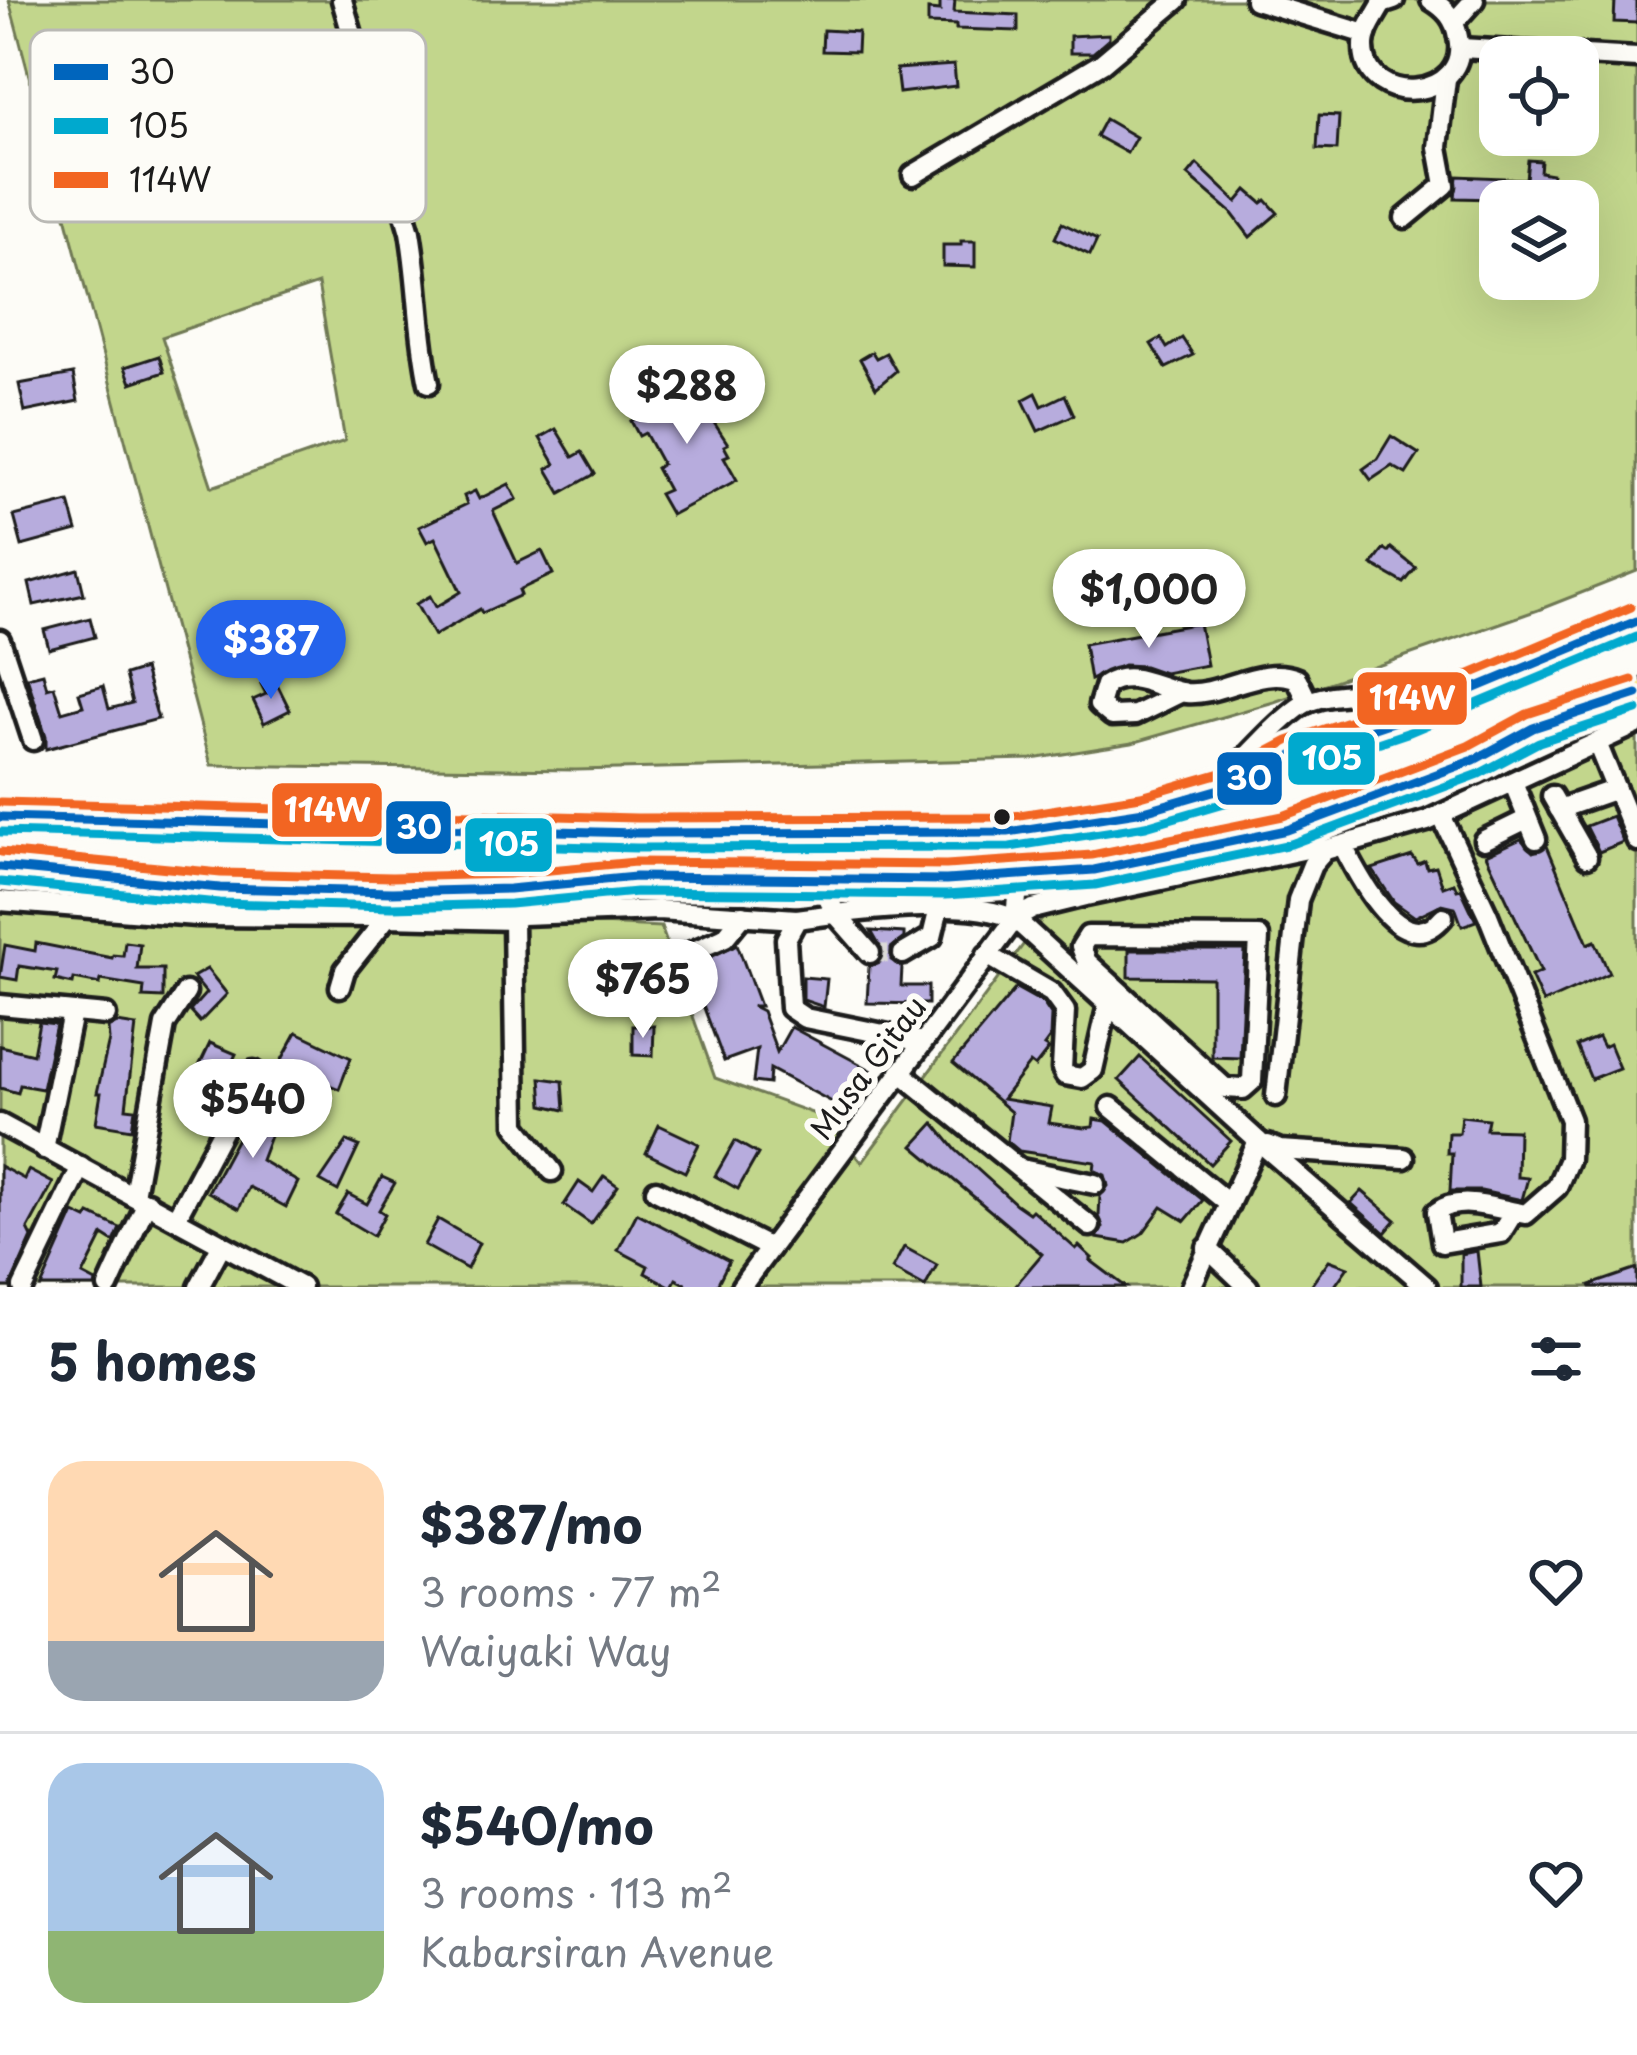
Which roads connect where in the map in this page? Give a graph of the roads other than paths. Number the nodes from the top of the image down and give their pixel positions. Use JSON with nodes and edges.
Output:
{"nodes":[{"id":1,"x":342,"y":0,"type":"edge"},
{"id":2,"x":1177,"y":0,"type":"edge"},
{"id":3,"x":1255,"y":0,"type":"edge"},
{"id":4,"x":1394,"y":0,"type":"edge"},
{"id":5,"x":1431,"y":0,"type":"edge"},
{"id":6,"x":1474,"y":0,"type":"edge"},
{"id":7,"x":1455,"y":21,"type":"junction"},
{"id":8,"x":351,"y":30,"type":"edge"},
{"id":9,"x":1366,"y":34,"type":"junction"},
{"id":10,"x":1461,"y":48,"type":"junction"},
{"id":11,"x":1637,"y":58,"type":"edge"},
{"id":12,"x":1446,"y":79,"type":"junction"},
{"id":13,"x":913,"y":175,"type":"dead end"},
{"id":14,"x":1405,"y":218,"type":"dead end"},
{"id":15,"x":407,"y":222,"type":"edge"},
{"id":16,"x":429,"y":383,"type":"dead end"},
{"id":17,"x":1637,"y":621,"type":"edge"},
{"id":18,"x":0,"y":640,"type":"edge"},
{"id":19,"x":7,"y":687,"type":"edge"},
{"id":20,"x":1182,"y":692,"type":"dead end"},
{"id":21,"x":1637,"y":694,"type":"edge"},
{"id":22,"x":1308,"y":702,"type":"junction"},
{"id":23,"x":1442,"y":703,"type":"junction"},
{"id":24,"x":1637,"y":724,"type":"edge"},
{"id":25,"x":33,"y":740,"type":"dead end"},
{"id":26,"x":1597,"y":743,"type":"junction"},
{"id":27,"x":1513,"y":782,"type":"junction"},
{"id":28,"x":1218,"y":789,"type":"junction"},
{"id":29,"x":1616,"y":789,"type":"junction"},
{"id":30,"x":1441,"y":814,"type":"junction"},
{"id":31,"x":0,"y":817,"type":"edge"},
{"id":32,"x":1527,"y":819,"type":"junction"},
{"id":33,"x":1535,"y":839,"type":"dead end"},
{"id":34,"x":1484,"y":840,"type":"dead end"},
{"id":35,"x":1637,"y":841,"type":"edge"},
{"id":36,"x":1334,"y":848,"type":"junction"},
{"id":37,"x":1587,"y":857,"type":"dead end"},
{"id":38,"x":0,"y":867,"type":"edge"},
{"id":39,"x":1019,"y":875,"type":"junction"},
{"id":40,"x":762,"y":878,"type":"junction"},
{"id":41,"x":820,"y":879,"type":"junction"},
{"id":42,"x":943,"y":894,"type":"junction"},
{"id":43,"x":0,"y":901,"type":"edge"},
{"id":44,"x":835,"y":913,"type":"junction"},
{"id":45,"x":743,"y":915,"type":"junction"},
{"id":46,"x":387,"y":917,"type":"junction"},
{"id":47,"x":1443,"y":917,"type":"dead end"},
{"id":48,"x":788,"y":919,"type":"junction"},
{"id":49,"x":1015,"y":919,"type":"junction"},
{"id":50,"x":513,"y":920,"type":"junction"},
{"id":51,"x":1259,"y":950,"type":"junction"},
{"id":52,"x":1290,"y":950,"type":"junction"},
{"id":53,"x":870,"y":953,"type":"dead end"},
{"id":54,"x":903,"y":954,"type":"dead end"},
{"id":55,"x":987,"y":956,"type":"junction"},
{"id":56,"x":620,"y":984,"type":"dead end"},
{"id":57,"x":340,"y":988,"type":"dead end"},
{"id":58,"x":186,"y":992,"type":"dead end"},
{"id":59,"x":1108,"y":1004,"type":"junction"},
{"id":60,"x":0,"y":1005,"type":"edge"},
{"id":61,"x":72,"y":1012,"type":"junction"},
{"id":62,"x":106,"y":1015,"type":"dead end"},
{"id":63,"x":922,"y":1042,"type":"junction"},
{"id":64,"x":254,"y":1071,"type":"dead end"},
{"id":65,"x":900,"y":1072,"type":"junction"},
{"id":66,"x":1276,"y":1096,"type":"dead end"},
{"id":67,"x":1112,"y":1107,"type":"dead end"},
{"id":68,"x":1,"y":1126,"type":"edge"},
{"id":69,"x":1258,"y":1142,"type":"junction"},
{"id":70,"x":44,"y":1149,"type":"junction"},
{"id":71,"x":1404,"y":1158,"type":"dead end"},
{"id":72,"x":81,"y":1166,"type":"junction"},
{"id":73,"x":1016,"y":1168,"type":"junction"},
{"id":74,"x":552,"y":1171,"type":"dead end"},
{"id":75,"x":1095,"y":1184,"type":"dead end"},
{"id":76,"x":656,"y":1190,"type":"dead end"},
{"id":77,"x":140,"y":1198,"type":"junction"},
{"id":78,"x":1229,"y":1204,"type":"junction"},
{"id":79,"x":1514,"y":1212,"type":"dead end"},
{"id":80,"x":176,"y":1218,"type":"junction"},
{"id":81,"x":1090,"y":1226,"type":"dead end"},
{"id":82,"x":222,"y":1244,"type":"junction"},
{"id":83,"x":770,"y":1248,"type":"junction"},
{"id":84,"x":1207,"y":1248,"type":"junction"},
{"id":85,"x":23,"y":1287,"type":"edge"},
{"id":86,"x":108,"y":1287,"type":"edge"},
{"id":87,"x":199,"y":1287,"type":"edge"},
{"id":88,"x":301,"y":1287,"type":"edge"},
{"id":89,"x":741,"y":1287,"type":"edge"},
{"id":90,"x":1191,"y":1287,"type":"edge"},
{"id":91,"x":1248,"y":1287,"type":"edge"},
{"id":92,"x":1427,"y":1287,"type":"edge"}],
"edges":[{"from":1,"to":8,"type":"street"},
{"from":2,"to":13,"type":"street"},
{"from":3,"to":9,"type":"street"},
{"from":4,"to":9,"type":"street"},
{"from":5,"to":7,"type":"street"},
{"from":6,"to":7,"type":"street"},
{"from":7,"to":10,"type":"street"},
{"from":9,"to":12,"type":"street"},
{"from":10,"to":11,"type":"street"},
{"from":10,"to":12,"type":"street"},
{"from":12,"to":14,"type":"street"},
{"from":15,"to":16,"type":"street"},
{"from":17,"to":23,"type":"highway"},
{"from":18,"to":19,"type":"street"},
{"from":19,"to":25,"type":"street"},
{"from":20,"to":22,"type":"street"},
{"from":21,"to":39,"type":"highway"},
{"from":22,"to":23,"type":"street"},
{"from":22,"to":28,"type":"street"},
{"from":23,"to":28,"type":"highway"},
{"from":24,"to":26,"type":"street"},
{"from":26,"to":27,"type":"street"},
{"from":26,"to":29,"type":"street"},
{"from":27,"to":30,"type":"street"},
{"from":27,"to":32,"type":"street"},
{"from":28,"to":31,"type":"highway"},
{"from":29,"to":35,"type":"street"},
{"from":29,"to":37,"type":"street"},
{"from":30,"to":36,"type":"street"},
{"from":30,"to":79,"type":"street"},
{"from":32,"to":33,"type":"street"},
{"from":32,"to":34,"type":"street"},
{"from":36,"to":47,"type":"street"},
{"from":36,"to":49,"type":"street"},
{"from":36,"to":52,"type":"street"},
{"from":38,"to":40,"type":"highway"},
{"from":39,"to":42,"type":"highway"},
{"from":39,"to":49,"type":"street"},
{"from":40,"to":41,"type":"highway"},
{"from":40,"to":48,"type":"street"},
{"from":41,"to":42,"type":"highway"},
{"from":41,"to":44,"type":"street"},
{"from":42,"to":44,"type":"street"},
{"from":42,"to":49,"type":"street"},
{"from":42,"to":54,"type":"street"},
{"from":43,"to":46,"type":"street"},
{"from":44,"to":48,"type":"street"},
{"from":44,"to":53,"type":"street"},
{"from":45,"to":48,"type":"street"},
{"from":45,"to":50,"type":"street"},
{"from":45,"to":56,"type":"street"},
{"from":46,"to":50,"type":"street"},
{"from":46,"to":57,"type":"street"},
{"from":48,"to":63,"type":"street"},
{"from":49,"to":55,"type":"street","name":"Musa Gitau"},
{"from":49,"to":59,"type":"street"},
{"from":50,"to":74,"type":"street"},
{"from":51,"to":51,"type":"street"},
{"from":51,"to":52,"type":"street"},
{"from":52,"to":66,"type":"street"},
{"from":55,"to":59,"type":"street"},
{"from":55,"to":63,"type":"street","name":"Musa Gitau"},
{"from":58,"to":77,"type":"street"},
{"from":59,"to":69,"type":"street"},
{"from":60,"to":61,"type":"street"},
{"from":61,"to":62,"type":"street"},
{"from":61,"to":70,"type":"street"},
{"from":63,"to":65,"type":"street","name":"Musa Gitau"},
{"from":64,"to":80,"type":"street"},
{"from":65,"to":73,"type":"street"},
{"from":65,"to":83,"type":"street","name":"Musa Gitau"},
{"from":67,"to":78,"type":"street"},
{"from":68,"to":70,"type":"street"},
{"from":69,"to":71,"type":"street"},
{"from":69,"to":78,"type":"street"},
{"from":69,"to":92,"type":"street"},
{"from":70,"to":72,"type":"street"},
{"from":72,"to":77,"type":"street"},
{"from":72,"to":85,"type":"street"},
{"from":73,"to":75,"type":"street"},
{"from":73,"to":81,"type":"street"},
{"from":76,"to":83,"type":"street"},
{"from":77,"to":80,"type":"street"},
{"from":77,"to":86,"type":"street"},
{"from":78,"to":84,"type":"street"},
{"from":80,"to":82,"type":"street"},
{"from":82,"to":87,"type":"street"},
{"from":82,"to":88,"type":"street"},
{"from":83,"to":89,"type":"street","name":"Musa Gitau"},
{"from":84,"to":90,"type":"street"},
{"from":84,"to":91,"type":"street"}]}
